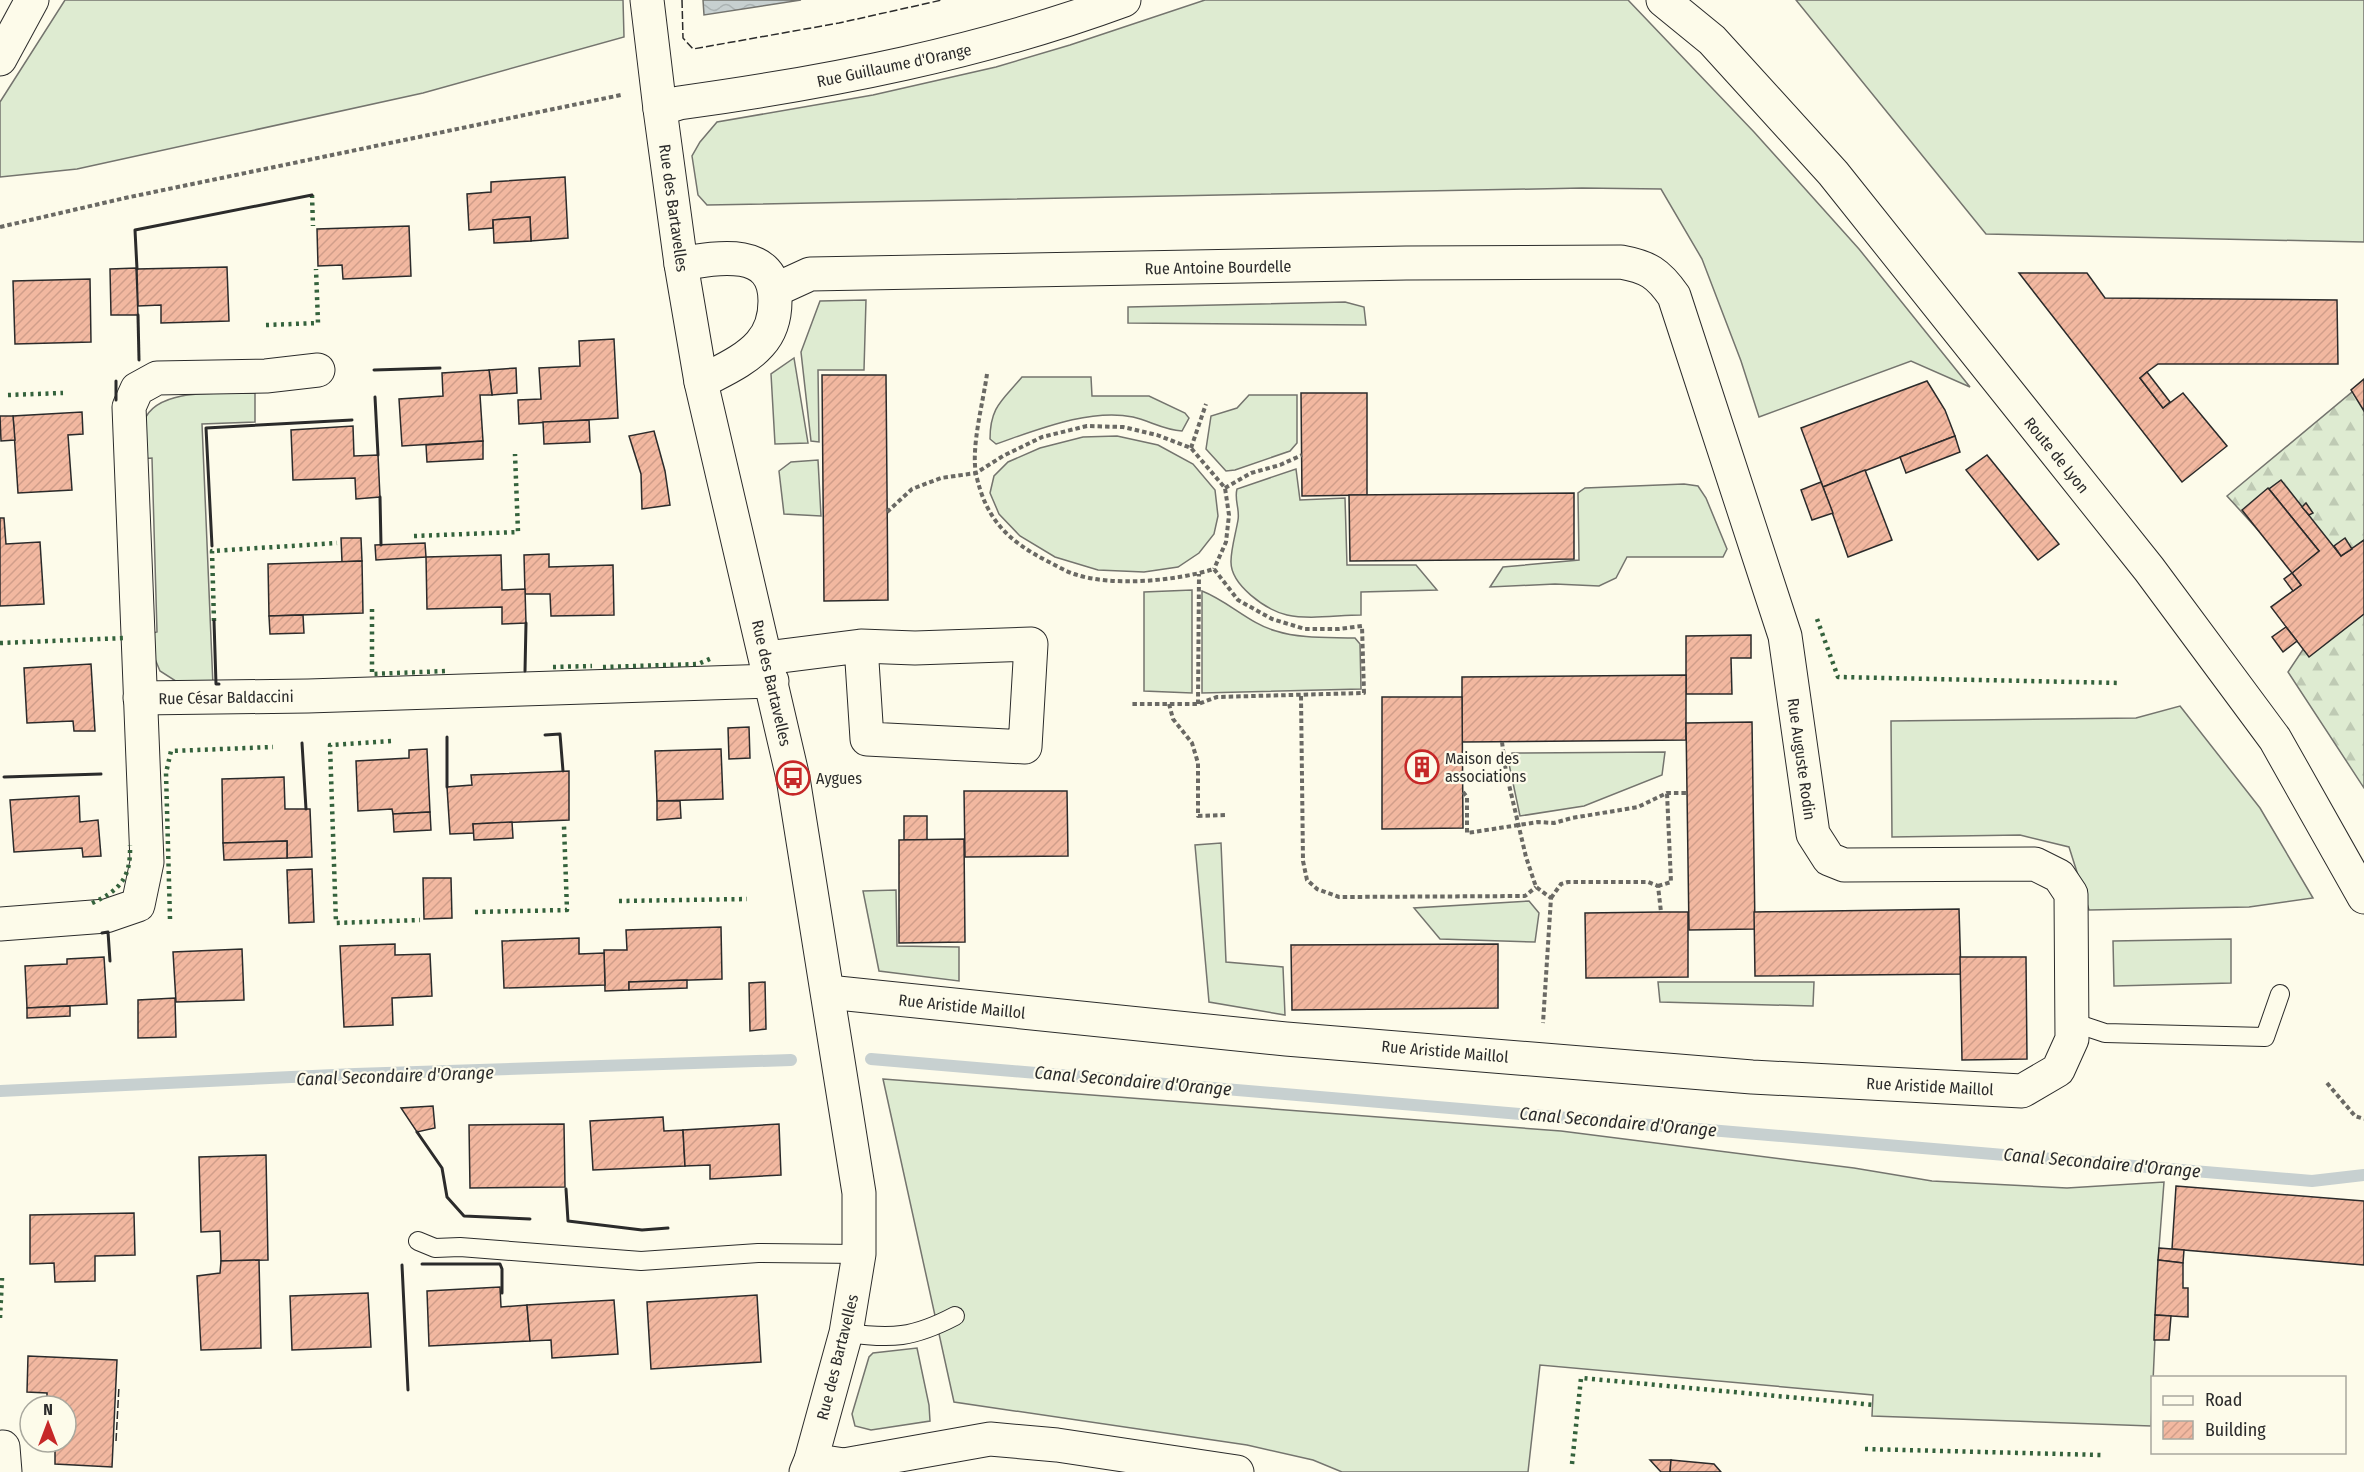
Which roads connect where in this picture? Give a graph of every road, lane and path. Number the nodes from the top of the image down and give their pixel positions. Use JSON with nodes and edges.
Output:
{"nodes":[{"id":1,"x":32,"y":0,"type":"edge"},
{"id":2,"x":647,"y":0,"type":"edge"},
{"id":3,"x":1124,"y":0,"type":"edge"},
{"id":4,"x":1663,"y":0,"type":"edge"},
{"id":5,"x":1691,"y":0,"type":"edge"},
{"id":6,"x":1712,"y":40,"type":"junction"},
{"id":7,"x":0,"y":59,"type":"edge"},
{"id":8,"x":659,"y":99,"type":"junction"},
{"id":9,"x":0,"y":227,"type":"edge"},
{"id":10,"x":681,"y":264,"type":"junction"},
{"id":11,"x":1661,"y":278,"type":"joint"},
{"id":12,"x":775,"y":290,"type":"junction"},
{"id":13,"x":318,"y":370,"type":"dead end"},
{"id":14,"x":987,"y":374,"type":"dead end"},
{"id":15,"x":701,"y":382,"type":"junction"},
{"id":16,"x":1206,"y":404,"type":"dead end"},
{"id":17,"x":1191,"y":448,"type":"junction"},
{"id":18,"x":1302,"y":454,"type":"dead end"},
{"id":19,"x":976,"y":473,"type":"junction"},
{"id":20,"x":1225,"y":488,"type":"junction"},
{"id":21,"x":887,"y":512,"type":"dead end"},
{"id":22,"x":1214,"y":569,"type":"junction"},
{"id":23,"x":1199,"y":574,"type":"junction"},
{"id":24,"x":861,"y":646,"type":"junction"},
{"id":25,"x":769,"y":669,"type":"junction"},
{"id":26,"x":1301,"y":696,"type":"junction"},
{"id":27,"x":140,"y":698,"type":"junction"},
{"id":28,"x":1131,"y":704,"type":"dead end"},
{"id":29,"x":1169,"y":704,"type":"junction"},
{"id":30,"x":1198,"y":704,"type":"junction"},
{"id":31,"x":1502,"y":742,"type":"dead end"},
{"id":32,"x":1463,"y":792,"type":"dead end"},
{"id":33,"x":1667,"y":793,"type":"junction"},
{"id":34,"x":1687,"y":793,"type":"dead end"},
{"id":35,"x":1225,"y":815,"type":"dead end"},
{"id":36,"x":1518,"y":826,"type":"junction"},
{"id":37,"x":1658,"y":886,"type":"junction"},
{"id":38,"x":1536,"y":887,"type":"junction"},
{"id":39,"x":2364,"y":897,"type":"edge"},
{"id":40,"x":1551,"y":898,"type":"junction"},
{"id":41,"x":1661,"y":912,"type":"dead end"},
{"id":42,"x":0,"y":924,"type":"edge"},
{"id":43,"x":828,"y":992,"type":"junction"},
{"id":44,"x":2280,"y":994,"type":"dead end"},
{"id":45,"x":2072,"y":1022,"type":"junction"},
{"id":46,"x":1540,"y":1059,"type":"junction"},
{"id":47,"x":2058,"y":1070,"type":"joint"},
{"id":48,"x":2327,"y":1083,"type":"dead end"},
{"id":49,"x":2364,"y":1119,"type":"edge"},
{"id":50,"x":418,"y":1241,"type":"dead end"},
{"id":51,"x":859,"y":1254,"type":"junction"},
{"id":52,"x":955,"y":1316,"type":"dead end"},
{"id":53,"x":846,"y":1333,"type":"junction"},
{"id":54,"x":808,"y":1466,"type":"edge"},
{"id":55,"x":1237,"y":1472,"type":"edge"}],
"edges":[{"from":1,"to":7,"type":"street"},
{"from":2,"to":8,"type":"street","name":"Rue des Bartavelles"},
{"from":3,"to":8,"type":"street","name":"Rue Guillaume d'Orange"},
{"from":4,"to":6,"type":"street","name":"Route de Lyon"},
{"from":5,"to":6,"type":"street","name":"Route de Lyon"},
{"from":6,"to":39,"type":"street","name":"Route de Lyon"},
{"from":8,"to":9,"type":"path"},
{"from":8,"to":10,"type":"street","name":"Rue des Bartavelles"},
{"from":10,"to":12,"type":"street"},
{"from":10,"to":15,"type":"street","name":"Rue des Bartavelles"},
{"from":11,"to":12,"type":"street","name":"Rue Antoine Bourdelle"},
{"from":11,"to":45,"type":"street","name":"Rue Auguste Rodin"},
{"from":12,"to":15,"type":"street"},
{"from":13,"to":27,"type":"street","name":"Rue César Baldaccini"},
{"from":14,"to":19,"type":"path"},
{"from":15,"to":25,"type":"street","name":"Rue des Bartavelles"},
{"from":16,"to":17,"type":"path"},
{"from":17,"to":19,"type":"path"},
{"from":17,"to":20,"type":"path"},
{"from":18,"to":20,"type":"path"},
{"from":19,"to":21,"type":"path"},
{"from":19,"to":23,"type":"path"},
{"from":20,"to":22,"type":"path"},
{"from":22,"to":23,"type":"path"},
{"from":22,"to":26,"type":"path"},
{"from":23,"to":30,"type":"path"},
{"from":24,"to":24,"type":"street","name":"Rue César Baldaccini"},
{"from":24,"to":25,"type":"street","name":"Rue César Baldaccini"},
{"from":25,"to":27,"type":"street","name":"Rue César Baldaccini"},
{"from":25,"to":43,"type":"street","name":"Rue des Bartavelles"},
{"from":26,"to":30,"type":"path"},
{"from":26,"to":38,"type":"path"},
{"from":27,"to":42,"type":"street"},
{"from":28,"to":29,"type":"path"},
{"from":29,"to":30,"type":"path"},
{"from":29,"to":35,"type":"path"},
{"from":31,"to":36,"type":"path"},
{"from":32,"to":36,"type":"path"},
{"from":33,"to":34,"type":"path"},
{"from":33,"to":36,"type":"path"},
{"from":33,"to":37,"type":"path"},
{"from":36,"to":38,"type":"path"},
{"from":37,"to":40,"type":"path"},
{"from":37,"to":41,"type":"path"},
{"from":38,"to":40,"type":"path"},
{"from":40,"to":46,"type":"path"},
{"from":43,"to":46,"type":"street","name":"Rue Aristide Maillol"},
{"from":43,"to":51,"type":"street","name":"Rue des Bartavelles"},
{"from":44,"to":45,"type":"lane"},
{"from":45,"to":47,"type":"street","name":"Rue Auguste Rodin"},
{"from":46,"to":47,"type":"street","name":"Rue Aristide Maillol"},
{"from":48,"to":49,"type":"path"},
{"from":50,"to":51,"type":"lane"},
{"from":51,"to":53,"type":"street","name":"Rue des Bartavelles"},
{"from":52,"to":53,"type":"lane"},
{"from":53,"to":54,"type":"street","name":"Rue des Bartavelles"},
{"from":54,"to":55,"type":"street"}]}
